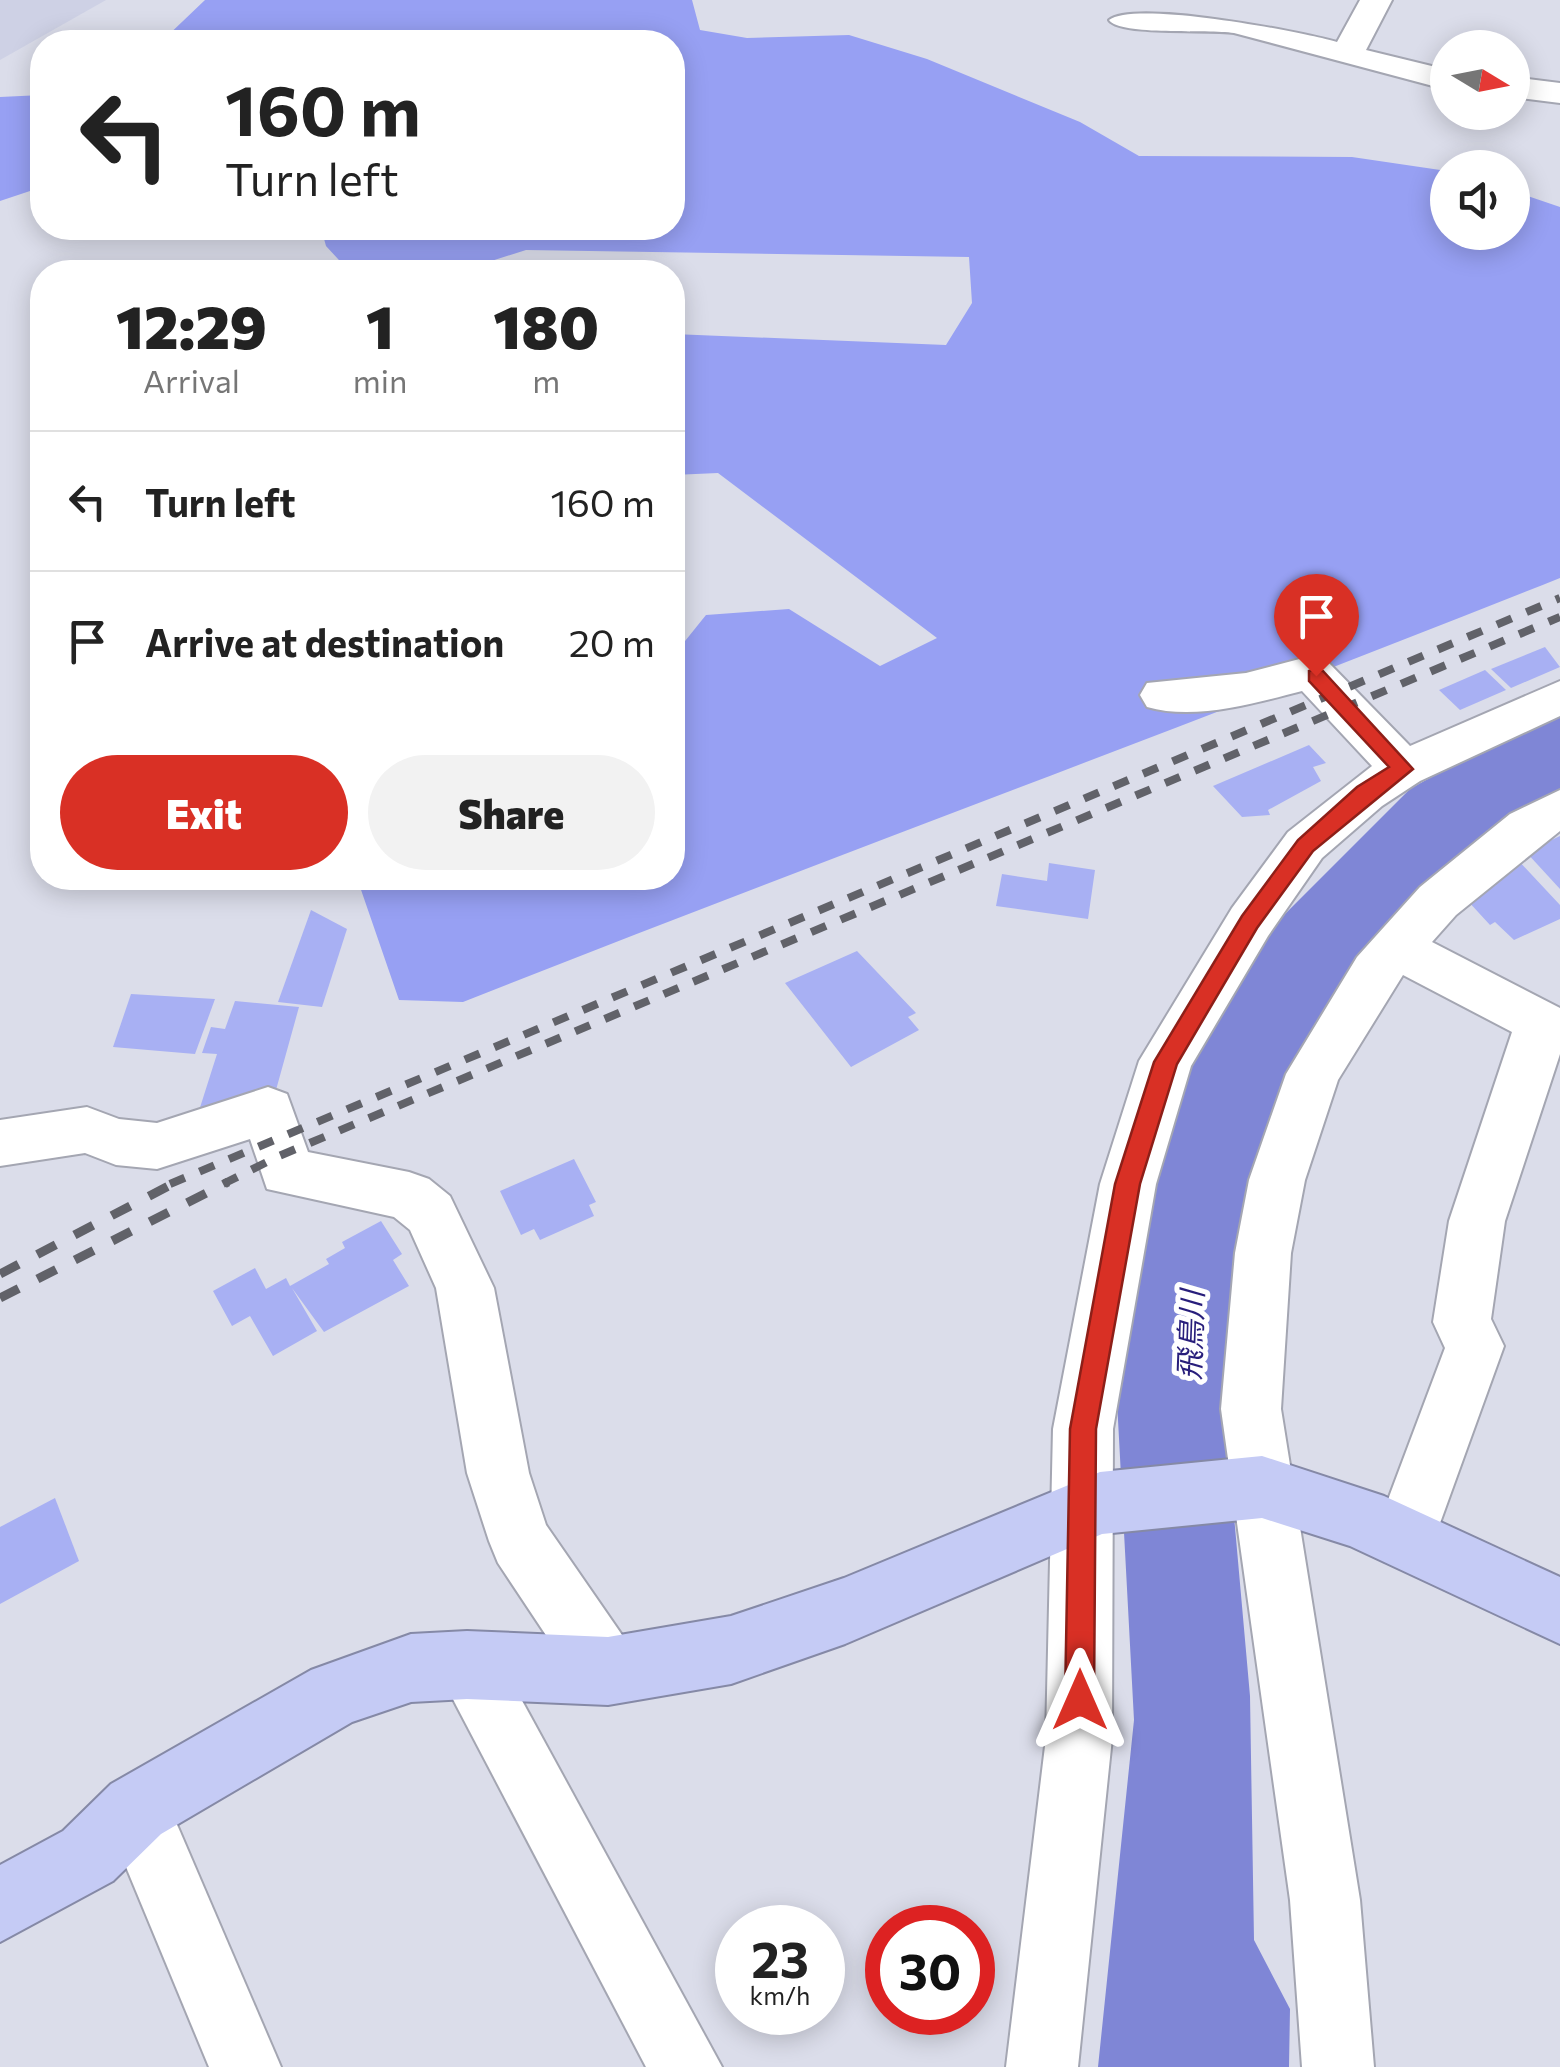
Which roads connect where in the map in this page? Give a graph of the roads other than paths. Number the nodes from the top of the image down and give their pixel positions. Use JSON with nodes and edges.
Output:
{"nodes":[{"id":1,"x":1376,"y":0,"type":"edge"},
{"id":2,"x":1125,"y":20,"type":"dead end"},
{"id":3,"x":1347,"y":56,"type":"junction"},
{"id":4,"x":1430,"y":76,"type":"edge"},
{"id":5,"x":1530,"y":89,"type":"edge"},
{"id":6,"x":1560,"y":93,"type":"edge"},
{"id":7,"x":1163,"y":695,"type":"dead end"},
{"id":8,"x":1560,"y":696,"type":"edge"},
{"id":9,"x":1402,"y":769,"type":"junction"},
{"id":10,"x":1560,"y":808,"type":"edge"},
{"id":11,"x":1397,"y":948,"type":"junction"},
{"id":12,"x":1551,"y":1028,"type":"edge"},
{"id":13,"x":0,"y":1143,"type":"edge"},
{"id":14,"x":1254,"y":1488,"type":"junction"},
{"id":15,"x":1091,"y":1506,"type":"junction"},
{"id":16,"x":1405,"y":1537,"type":"junction"},
{"id":17,"x":1560,"y":1611,"type":"edge"},
{"id":18,"x":467,"y":1665,"type":"junction"},
{"id":19,"x":608,"y":1671,"type":"junction"},
{"id":20,"x":136,"y":1809,"type":"junction"},
{"id":21,"x":0,"y":1905,"type":"edge"},
{"id":22,"x":245,"y":2067,"type":"edge"},
{"id":23,"x":686,"y":2067,"type":"edge"},
{"id":24,"x":1042,"y":2067,"type":"edge"},
{"id":25,"x":1338,"y":2067,"type":"edge"}],
"edges":[{"from":1,"to":3,"type":"street"},
{"from":2,"to":3,"type":"street"},
{"from":3,"to":4,"type":"street"},
{"from":5,"to":6,"type":"street"},
{"from":7,"to":9,"type":"street"},
{"from":8,"to":9,"type":"street"},
{"from":9,"to":15,"type":"street"},
{"from":10,"to":11,"type":"street"},
{"from":11,"to":12,"type":"street"},
{"from":11,"to":14,"type":"street"},
{"from":12,"to":16,"type":"street"},
{"from":13,"to":19,"type":"street"},
{"from":14,"to":15,"type":"highway"},
{"from":14,"to":16,"type":"highway"},
{"from":14,"to":25,"type":"street"},
{"from":15,"to":19,"type":"highway"},
{"from":15,"to":24,"type":"street"},
{"from":16,"to":17,"type":"highway"},
{"from":18,"to":19,"type":"highway"},
{"from":18,"to":20,"type":"highway"},
{"from":18,"to":23,"type":"street"},
{"from":20,"to":21,"type":"highway"},
{"from":20,"to":22,"type":"street"}]}
